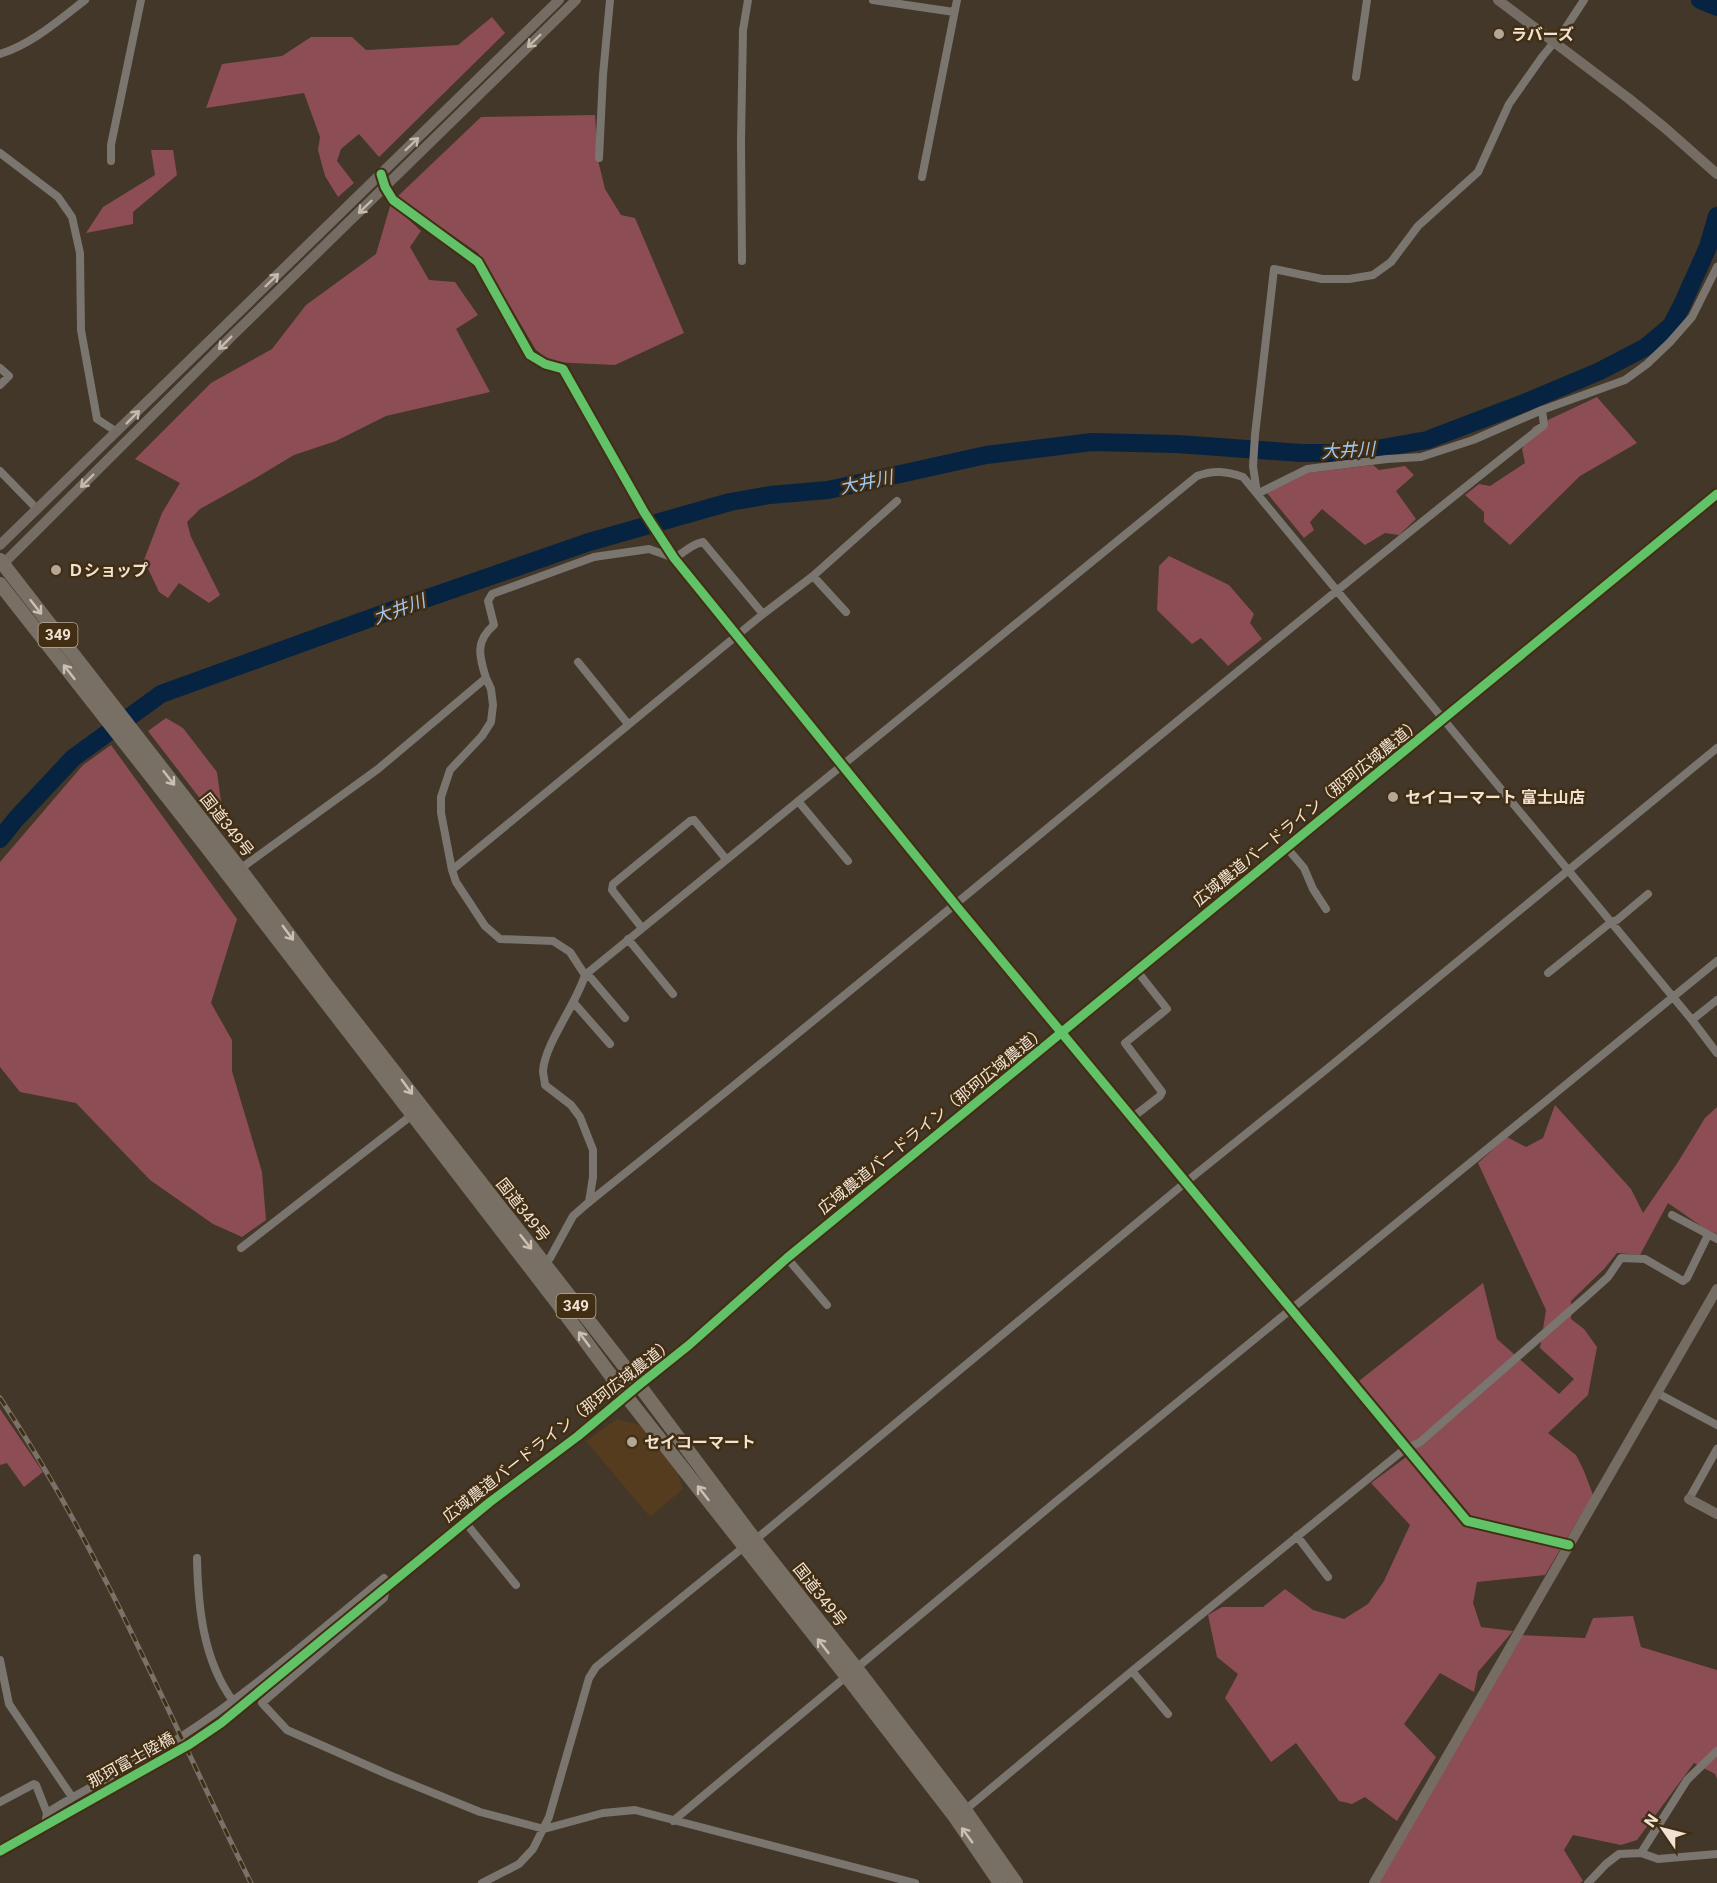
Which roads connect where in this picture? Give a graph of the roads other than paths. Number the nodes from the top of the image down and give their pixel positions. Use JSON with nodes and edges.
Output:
{"nodes":[{"id":1,"x":85,"y":0,"type":"edge"},
{"id":2,"x":141,"y":0,"type":"edge"},
{"id":3,"x":560,"y":0,"type":"edge"},
{"id":4,"x":576,"y":0,"type":"edge"},
{"id":5,"x":610,"y":0,"type":"edge"},
{"id":6,"x":748,"y":0,"type":"edge"},
{"id":7,"x":873,"y":0,"type":"edge"},
{"id":8,"x":957,"y":0,"type":"edge"},
{"id":9,"x":1367,"y":0,"type":"edge"},
{"id":10,"x":1498,"y":0,"type":"edge"},
{"id":11,"x":1584,"y":0,"type":"edge"},
{"id":12,"x":954,"y":12,"type":"junction"},
{"id":13,"x":1554,"y":42,"type":"junction"},
{"id":14,"x":0,"y":54,"type":"edge"},
{"id":15,"x":1356,"y":77,"type":"dead end"},
{"id":16,"x":0,"y":153,"type":"edge"},
{"id":17,"x":599,"y":159,"type":"dead end"},
{"id":18,"x":111,"y":161,"type":"dead end"},
{"id":19,"x":381,"y":174,"type":"junction"},
{"id":20,"x":1717,"y":174,"type":"edge"},
{"id":21,"x":922,"y":177,"type":"dead end"},
{"id":22,"x":385,"y":187,"type":"junction"},
{"id":23,"x":742,"y":261,"type":"dead end"},
{"id":24,"x":1717,"y":267,"type":"edge"},
{"id":25,"x":0,"y":368,"type":"edge"},
{"id":26,"x":0,"y":385,"type":"edge"},
{"id":27,"x":1542,"y":410,"type":"junction"},
{"id":28,"x":117,"y":432,"type":"junction"},
{"id":29,"x":0,"y":471,"type":"edge"},
{"id":30,"x":1257,"y":494,"type":"junction"},
{"id":31,"x":1717,"y":494,"type":"edge"},
{"id":32,"x":897,"y":501,"type":"dead end"},
{"id":33,"x":38,"y":509,"type":"junction"},
{"id":34,"x":0,"y":545,"type":"edge"},
{"id":35,"x":674,"y":558,"type":"junction"},
{"id":36,"x":1,"y":564,"type":"edge"},
{"id":37,"x":813,"y":576,"type":"junction"},
{"id":38,"x":0,"y":584,"type":"edge"},
{"id":39,"x":1336,"y":590,"type":"junction"},
{"id":40,"x":846,"y":612,"type":"dead end"},
{"id":41,"x":763,"y":614,"type":"junction"},
{"id":42,"x":737,"y":636,"type":"junction"},
{"id":43,"x":578,"y":662,"type":"dead end"},
{"id":44,"x":486,"y":678,"type":"junction"},
{"id":45,"x":110,"y":714,"type":"junction"},
{"id":46,"x":1443,"y":719,"type":"junction"},
{"id":47,"x":628,"y":724,"type":"junction"},
{"id":48,"x":128,"y":736,"type":"junction"},
{"id":49,"x":1717,"y":748,"type":"edge"},
{"id":50,"x":842,"y":765,"type":"junction"},
{"id":51,"x":798,"y":801,"type":"junction"},
{"id":52,"x":1287,"y":848,"type":"junction"},
{"id":53,"x":726,"y":859,"type":"junction"},
{"id":54,"x":848,"y":861,"type":"dead end"},
{"id":55,"x":240,"y":868,"type":"junction"},
{"id":56,"x":452,"y":870,"type":"junction"},
{"id":57,"x":1567,"y":870,"type":"junction"},
{"id":58,"x":1648,"y":894,"type":"dead end"},
{"id":59,"x":956,"y":905,"type":"junction"},
{"id":60,"x":1326,"y":909,"type":"dead end"},
{"id":61,"x":1610,"y":923,"type":"junction"},
{"id":62,"x":642,"y":928,"type":"junction"},
{"id":63,"x":628,"y":939,"type":"junction"},
{"id":64,"x":1717,"y":961,"type":"edge"},
{"id":65,"x":1137,"y":971,"type":"junction"},
{"id":66,"x":1548,"y":972,"type":"dead end"},
{"id":67,"x":585,"y":975,"type":"junction"},
{"id":68,"x":673,"y":994,"type":"dead end"},
{"id":69,"x":1673,"y":998,"type":"junction"},
{"id":70,"x":1717,"y":1000,"type":"edge"},
{"id":71,"x":574,"y":1003,"type":"junction"},
{"id":72,"x":625,"y":1018,"type":"dead end"},
{"id":73,"x":1692,"y":1020,"type":"junction"},
{"id":74,"x":1063,"y":1032,"type":"junction"},
{"id":75,"x":1717,"y":1038,"type":"edge"},
{"id":76,"x":609,"y":1044,"type":"dead end"},
{"id":77,"x":1710,"y":1044,"type":"junction"},
{"id":78,"x":1717,"y":1053,"type":"edge"},
{"id":79,"x":412,"y":1115,"type":"junction"},
{"id":80,"x":1133,"y":1117,"type":"junction"},
{"id":81,"x":1186,"y":1182,"type":"junction"},
{"id":82,"x":589,"y":1202,"type":"junction"},
{"id":83,"x":1671,"y":1215,"type":"dead end"},
{"id":84,"x":1708,"y":1235,"type":"junction"},
{"id":85,"x":1717,"y":1239,"type":"edge"},
{"id":86,"x":241,"y":1248,"type":"dead end"},
{"id":87,"x":787,"y":1258,"type":"junction"},
{"id":88,"x":538,"y":1268,"type":"junction"},
{"id":89,"x":1717,"y":1290,"type":"edge"},
{"id":90,"x":827,"y":1305,"type":"dead end"},
{"id":91,"x":1291,"y":1309,"type":"junction"},
{"id":92,"x":639,"y":1385,"type":"junction"},
{"id":93,"x":1657,"y":1393,"type":"junction"},
{"id":94,"x":626,"y":1396,"type":"junction"},
{"id":95,"x":1717,"y":1425,"type":"edge"},
{"id":96,"x":1406,"y":1448,"type":"junction"},
{"id":97,"x":1717,"y":1449,"type":"edge"},
{"id":98,"x":1689,"y":1499,"type":"joint"},
{"id":99,"x":1717,"y":1514,"type":"edge"},
{"id":100,"x":465,"y":1522,"type":"junction"},
{"id":101,"x":1297,"y":1536,"type":"junction"},
{"id":102,"x":750,"y":1543,"type":"junction"},
{"id":103,"x":1569,"y":1545,"type":"junction"},
{"id":104,"x":197,"y":1558,"type":"dead end"},
{"id":105,"x":1328,"y":1577,"type":"dead end"},
{"id":106,"x":385,"y":1582,"type":"junction"},
{"id":107,"x":516,"y":1585,"type":"dead end"},
{"id":108,"x":0,"y":1660,"type":"edge"},
{"id":109,"x":1132,"y":1671,"type":"junction"},
{"id":110,"x":852,"y":1673,"type":"junction"},
{"id":111,"x":232,"y":1701,"type":"junction"},
{"id":112,"x":1168,"y":1714,"type":"dead end"},
{"id":113,"x":221,"y":1723,"type":"joint"},
{"id":114,"x":1717,"y":1751,"type":"edge"},
{"id":115,"x":72,"y":1797,"type":"junction"},
{"id":116,"x":0,"y":1802,"type":"edge"},
{"id":117,"x":965,"y":1810,"type":"junction"},
{"id":118,"x":48,"y":1820,"type":"junction"},
{"id":119,"x":673,"y":1821,"type":"junction"},
{"id":120,"x":544,"y":1829,"type":"junction"},
{"id":121,"x":0,"y":1851,"type":"edge"},
{"id":122,"x":1641,"y":1853,"type":"junction"},
{"id":123,"x":1717,"y":1854,"type":"edge"},
{"id":124,"x":482,"y":1883,"type":"edge"},
{"id":125,"x":915,"y":1883,"type":"edge"},
{"id":126,"x":1000,"y":1883,"type":"edge"},
{"id":127,"x":1016,"y":1883,"type":"edge"},
{"id":128,"x":1374,"y":1883,"type":"edge"},
{"id":129,"x":1588,"y":1883,"type":"edge"}],
"edges":[{"from":1,"to":14,"type":"street"},
{"from":2,"to":18,"type":"street"},
{"from":19,"to":3,"type":"street","one_way":true},
{"from":4,"to":22,"type":"street","one_way":true},
{"from":5,"to":17,"type":"street"},
{"from":6,"to":23,"type":"street"},
{"from":7,"to":12,"type":"street"},
{"from":8,"to":12,"type":"street"},
{"from":9,"to":15,"type":"street"},
{"from":10,"to":13,"type":"street"},
{"from":11,"to":13,"type":"street"},
{"from":12,"to":21,"type":"street"},
{"from":13,"to":20,"type":"street"},
{"from":13,"to":30,"type":"street"},
{"from":16,"to":28,"type":"street"},
{"from":19,"to":22,"type":"street"},
{"from":28,"to":19,"type":"street","one_way":true},
{"from":22,"to":35,"type":"street"},
{"from":22,"to":36,"type":"street","one_way":true},
{"from":24,"to":27,"type":"street"},
{"from":25,"to":26,"type":"street"},
{"from":27,"to":30,"type":"street"},
{"from":27,"to":39,"type":"street"},
{"from":28,"to":33,"type":"street"},
{"from":29,"to":33,"type":"street"},
{"from":30,"to":39,"type":"street"},
{"from":30,"to":50,"type":"street"},
{"from":31,"to":46,"type":"street","name":"広域農道バードライン（那珂広域農道）"},
{"from":32,"to":37,"type":"street"},
{"from":33,"to":34,"type":"street"},
{"from":35,"to":41,"type":"street"},
{"from":35,"to":42,"type":"street"},
{"from":35,"to":44,"type":"street"},
{"from":36,"to":45,"type":"highway","name":"国道349号","number":"349","one_way":true},
{"from":37,"to":40,"type":"street"},
{"from":37,"to":41,"type":"street"},
{"from":45,"to":38,"type":"highway","name":"国道349号","number":"349","one_way":true},
{"from":39,"to":46,"type":"street"},
{"from":39,"to":59,"type":"street"},
{"from":41,"to":42,"type":"street"},
{"from":42,"to":47,"type":"street"},
{"from":42,"to":50,"type":"street"},
{"from":43,"to":47,"type":"street"},
{"from":44,"to":55,"type":"street"},
{"from":44,"to":56,"type":"street"},
{"from":45,"to":48,"type":"highway","name":"国道349号","number":"349"},
{"from":46,"to":52,"type":"street","name":"広域農道バードライン（那珂広域農道）"},
{"from":46,"to":57,"type":"street"},
{"from":47,"to":56,"type":"street"},
{"from":48,"to":55,"type":"highway","name":"国道349号","number":"349","one_way":true},
{"from":48,"to":79,"type":"highway","name":"国道349号","number":"349"},
{"from":49,"to":57,"type":"street"},
{"from":50,"to":51,"type":"street"},
{"from":50,"to":59,"type":"street"},
{"from":51,"to":53,"type":"street"},
{"from":51,"to":54,"type":"street"},
{"from":52,"to":60,"type":"street"},
{"from":52,"to":65,"type":"street","name":"広域農道バードライン（那珂広域農道）"},
{"from":53,"to":62,"type":"street"},
{"from":53,"to":62,"type":"street"},
{"from":55,"to":88,"type":"highway","name":"国道349号","number":"349","one_way":true},
{"from":56,"to":67,"type":"street"},
{"from":57,"to":61,"type":"street"},
{"from":57,"to":81,"type":"street"},
{"from":58,"to":61,"type":"street"},
{"from":59,"to":74,"type":"street"},
{"from":59,"to":82,"type":"street"},
{"from":61,"to":66,"type":"street"},
{"from":61,"to":69,"type":"street"},
{"from":62,"to":63,"type":"street"},
{"from":63,"to":67,"type":"street"},
{"from":63,"to":68,"type":"street"},
{"from":64,"to":69,"type":"street"},
{"from":65,"to":74,"type":"street","name":"広域農道バードライン（那珂広域農道）"},
{"from":65,"to":80,"type":"street"},
{"from":67,"to":71,"type":"street"},
{"from":67,"to":72,"type":"street"},
{"from":69,"to":73,"type":"street"},
{"from":69,"to":91,"type":"street"},
{"from":70,"to":73,"type":"street"},
{"from":71,"to":76,"type":"street"},
{"from":71,"to":82,"type":"street"},
{"from":73,"to":77,"type":"street"},
{"from":74,"to":80,"type":"street"},
{"from":74,"to":87,"type":"street","name":"広域農道バードライン（那珂広域農道）"},
{"from":75,"to":77,"type":"street"},
{"from":77,"to":78,"type":"street"},
{"from":79,"to":86,"type":"street"},
{"from":79,"to":88,"type":"highway","name":"国道349号","number":"349"},
{"from":80,"to":81,"type":"street"},
{"from":81,"to":91,"type":"street"},
{"from":81,"to":102,"type":"street"},
{"from":82,"to":88,"type":"street"},
{"from":83,"to":84,"type":"street"},
{"from":84,"to":85,"type":"street"},
{"from":84,"to":96,"type":"street"},
{"from":87,"to":90,"type":"street"},
{"from":87,"to":92,"type":"street","name":"広域農道バードライン（那珂広域農道）"},
{"from":88,"to":92,"type":"highway","name":"国道349号","number":"349"},
{"from":94,"to":88,"type":"highway","name":"国道349号","number":"349","one_way":true},
{"from":89,"to":93,"type":"street"},
{"from":91,"to":96,"type":"street"},
{"from":91,"to":110,"type":"street"},
{"from":92,"to":94,"type":"street","name":"広域農道バードライン（那珂広域農道）"},
{"from":92,"to":102,"type":"highway","name":"国道349号","number":"349"},
{"from":93,"to":95,"type":"street"},
{"from":93,"to":103,"type":"street"},
{"from":94,"to":100,"type":"street","name":"広域農道バードライン（那珂広域農道）"},
{"from":102,"to":94,"type":"highway","name":"国道349号","number":"349","one_way":true},
{"from":96,"to":101,"type":"street"},
{"from":96,"to":103,"type":"street"},
{"from":97,"to":98,"type":"street"},
{"from":98,"to":99,"type":"street"},
{"from":100,"to":106,"type":"street","name":"広域農道バードライン（那珂広域農道）"},
{"from":100,"to":107,"type":"street"},
{"from":101,"to":105,"type":"street"},
{"from":101,"to":109,"type":"street"},
{"from":102,"to":110,"type":"highway","name":"国道349号","number":"349"},
{"from":102,"to":120,"type":"street"},
{"from":103,"to":128,"type":"street"},
{"from":104,"to":111,"type":"street"},
{"from":106,"to":111,"type":"street"},
{"from":106,"to":113,"type":"street","name":"広域農道バードライン（那珂広域農道）"},
{"from":106,"to":120,"type":"street"},
{"from":108,"to":115,"type":"street"},
{"from":109,"to":112,"type":"street"},
{"from":109,"to":117,"type":"street"},
{"from":110,"to":117,"type":"highway","name":"国道349号","number":"349"},
{"from":110,"to":119,"type":"street"},
{"from":126,"to":110,"type":"highway","name":"国道349号","number":"349","one_way":true},
{"from":111,"to":115,"type":"street"},
{"from":113,"to":118,"type":"street","name":"那珂富士陸橋","bridge":true},
{"from":114,"to":122,"type":"street"},
{"from":115,"to":118,"type":"street"},
{"from":116,"to":118,"type":"street"},
{"from":117,"to":127,"type":"highway","name":"国道349号","number":"349"},
{"from":118,"to":121,"type":"street"},
{"from":119,"to":120,"type":"street"},
{"from":119,"to":125,"type":"street"},
{"from":120,"to":124,"type":"street"},
{"from":122,"to":123,"type":"street"},
{"from":122,"to":129,"type":"street"}]}
